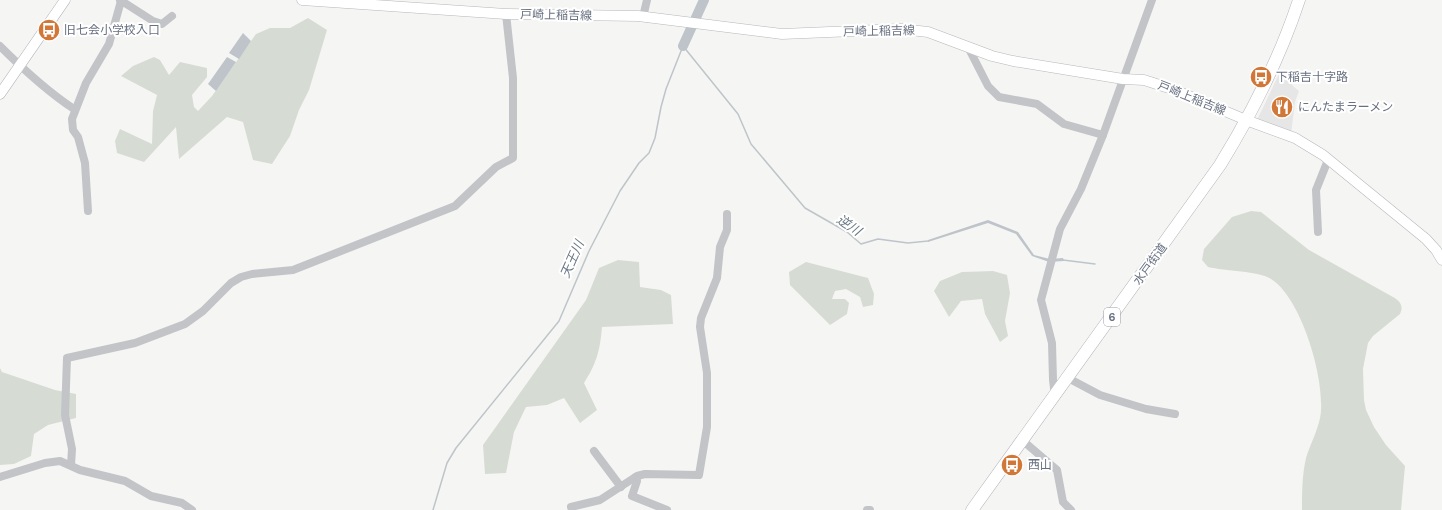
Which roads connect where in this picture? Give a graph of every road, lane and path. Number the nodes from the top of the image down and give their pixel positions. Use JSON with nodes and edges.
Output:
{"nodes":[{"id":1,"x":65,"y":0,"type":"edge"},
{"id":2,"x":302,"y":0,"type":"edge"},
{"id":3,"x":647,"y":0,"type":"edge"},
{"id":4,"x":1152,"y":0,"type":"edge"},
{"id":5,"x":1300,"y":0,"type":"edge"},
{"id":6,"x":120,"y":1,"type":"edge"},
{"id":7,"x":506,"y":14,"type":"junction"},
{"id":8,"x":172,"y":16,"type":"dead end"},
{"id":9,"x":643,"y":17,"type":"junction"},
{"id":10,"x":0,"y":46,"type":"edge"},
{"id":11,"x":968,"y":46,"type":"junction"},
{"id":12,"x":20,"y":66,"type":"junction"},
{"id":13,"x":1123,"y":79,"type":"junction"},
{"id":14,"x":0,"y":94,"type":"edge"},
{"id":15,"x":74,"y":109,"type":"junction"},
{"id":16,"x":1246,"y":120,"type":"junction"},
{"id":17,"x":1103,"y":135,"type":"junction"},
{"id":18,"x":1328,"y":160,"type":"junction"},
{"id":19,"x":88,"y":211,"type":"dead end"},
{"id":20,"x":728,"y":214,"type":"dead end"},
{"id":21,"x":1318,"y":232,"type":"dead end"},
{"id":22,"x":1442,"y":260,"type":"edge"},
{"id":23,"x":1068,"y":378,"type":"junction"},
{"id":24,"x":1055,"y":396,"type":"junction"},
{"id":25,"x":1176,"y":414,"type":"dead end"},
{"id":26,"x":1022,"y":440,"type":"junction"},
{"id":27,"x":594,"y":450,"type":"dead end"},
{"id":28,"x":71,"y":465,"type":"junction"},
{"id":29,"x":0,"y":477,"type":"edge"},
{"id":30,"x":636,"y":477,"type":"junction"},
{"id":31,"x":621,"y":487,"type":"junction"},
{"id":32,"x":1063,"y":502,"type":"junction"},
{"id":33,"x":571,"y":507,"type":"dead end"},
{"id":34,"x":192,"y":510,"type":"edge"},
{"id":35,"x":667,"y":510,"type":"edge"},
{"id":36,"x":867,"y":510,"type":"edge"},
{"id":37,"x":870,"y":510,"type":"edge"},
{"id":38,"x":972,"y":510,"type":"edge"},
{"id":39,"x":1059,"y":510,"type":"edge"},
{"id":40,"x":1071,"y":510,"type":"edge"}],
"edges":[{"from":1,"to":12,"type":"main road"},
{"from":2,"to":7,"type":"main road","name":"戸崎上稲吉線"},
{"from":3,"to":9,"type":"street"},
{"from":4,"to":13,"type":"street"},
{"from":5,"to":16,"type":"highway","name":"水戸街道","number":"6"},
{"from":6,"to":8,"type":"street"},
{"from":6,"to":15,"type":"street"},
{"from":7,"to":9,"type":"main road","name":"戸崎上稲吉線"},
{"from":7,"to":28,"type":"street"},
{"from":9,"to":11,"type":"main road","name":"戸崎上稲吉線"},
{"from":10,"to":12,"type":"street"},
{"from":11,"to":13,"type":"main road","name":"戸崎上稲吉線"},
{"from":11,"to":17,"type":"street"},
{"from":12,"to":14,"type":"main road"},
{"from":12,"to":15,"type":"street"},
{"from":13,"to":16,"type":"main road","name":"戸崎上稲吉線"},
{"from":13,"to":17,"type":"street"},
{"from":15,"to":19,"type":"street"},
{"from":16,"to":18,"type":"main road","name":"戸崎上稲吉線"},
{"from":16,"to":23,"type":"highway","name":"水戸街道","number":"6"},
{"from":17,"to":24,"type":"street"},
{"from":18,"to":21,"type":"street"},
{"from":18,"to":22,"type":"main road","name":"戸崎上稲吉線"},
{"from":20,"to":30,"type":"street"},
{"from":23,"to":24,"type":"highway","name":"水戸街道","number":"6"},
{"from":23,"to":25,"type":"street"},
{"from":24,"to":26,"type":"highway","name":"水戸街道","number":"6"},
{"from":26,"to":32,"type":"street"},
{"from":26,"to":38,"type":"highway","name":"水戸街道","number":"6"},
{"from":27,"to":31,"type":"street"},
{"from":28,"to":29,"type":"street"},
{"from":28,"to":34,"type":"street"},
{"from":30,"to":31,"type":"street"},
{"from":30,"to":35,"type":"street"},
{"from":31,"to":33,"type":"street"},
{"from":32,"to":39,"type":"street"},
{"from":32,"to":40,"type":"street"},
{"from":36,"to":37,"type":"street"}]}
